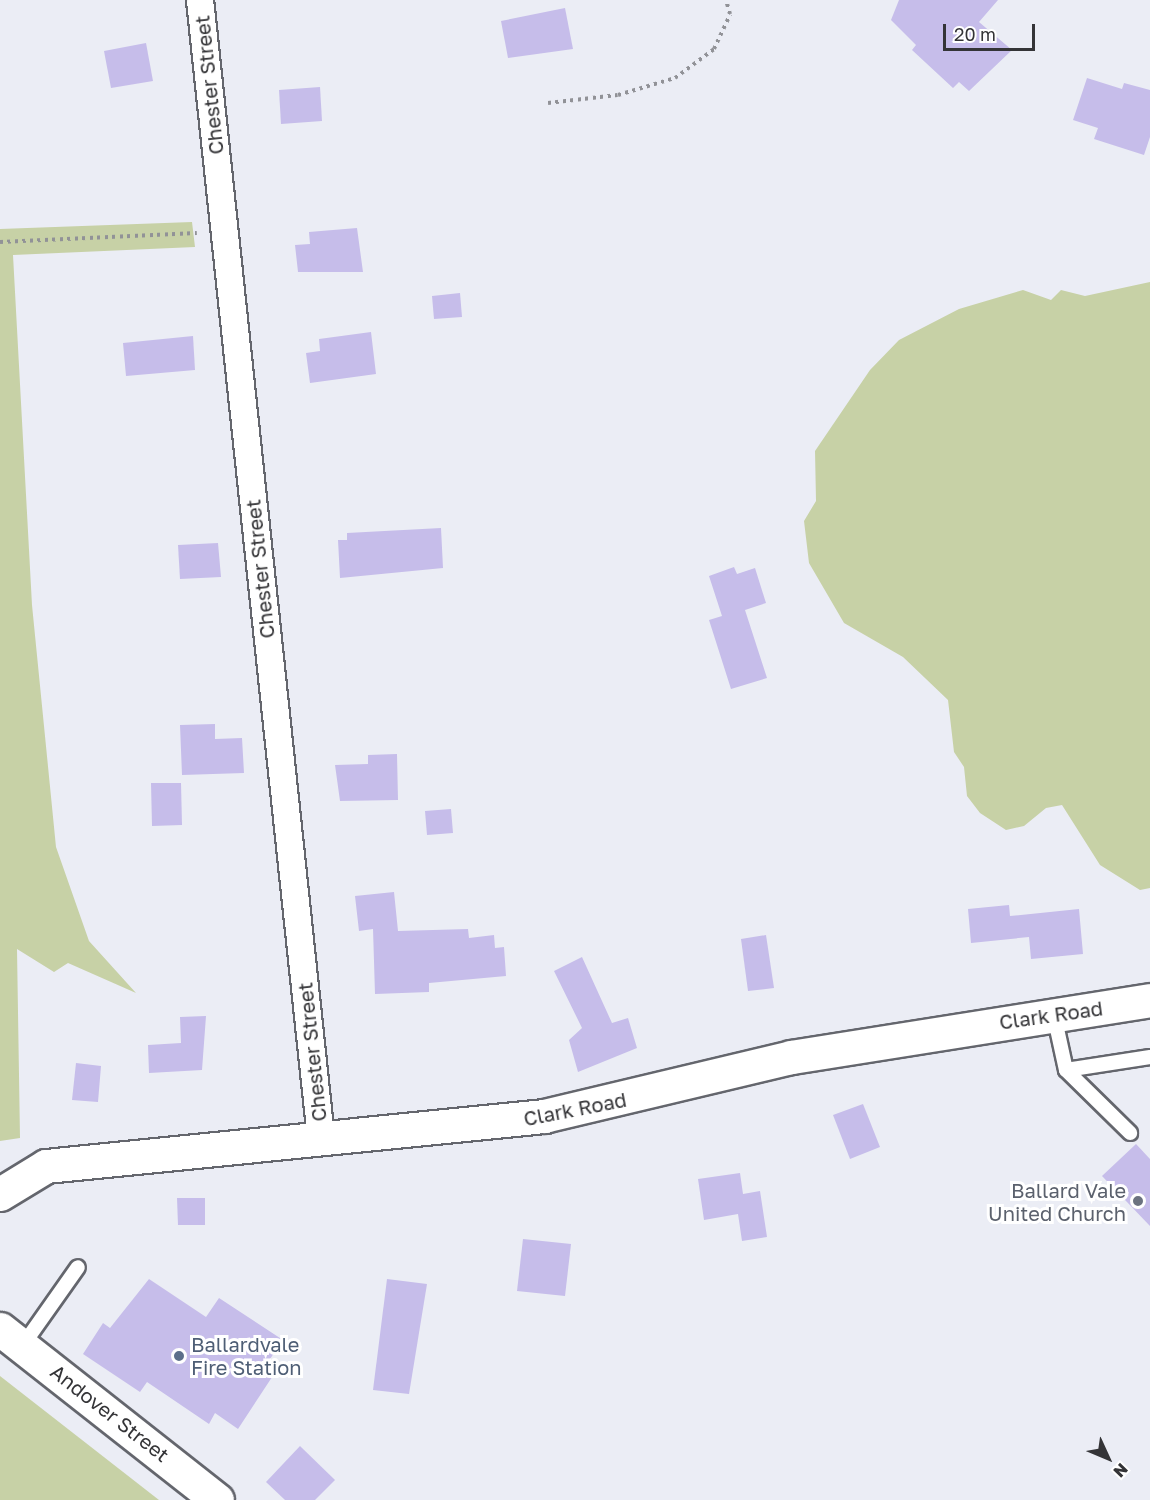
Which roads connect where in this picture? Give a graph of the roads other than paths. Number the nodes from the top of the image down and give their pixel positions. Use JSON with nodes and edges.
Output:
{"nodes":[{"id":1,"x":200,"y":0,"type":"edge"},
{"id":2,"x":1150,"y":1000,"type":"edge"},
{"id":3,"x":1054,"y":1015,"type":"junction"},
{"id":4,"x":1150,"y":1057,"type":"edge"},
{"id":5,"x":1066,"y":1070,"type":"junction"},
{"id":6,"x":1130,"y":1133,"type":"dead end"},
{"id":7,"x":321,"y":1137,"type":"junction"},
{"id":8,"x":0,"y":1194,"type":"edge"},
{"id":9,"x":78,"y":1267,"type":"dead end"},
{"id":10,"x":12,"y":1337,"type":"edge"},
{"id":11,"x":217,"y":1500,"type":"edge"}],
"edges":[{"from":1,"to":7,"type":"street","name":"Chester Street"},
{"from":2,"to":3,"type":"main road","name":"Clark Road"},
{"from":3,"to":5,"type":"lane"},
{"from":3,"to":7,"type":"main road","name":"Clark Road"},
{"from":4,"to":5,"type":"lane"},
{"from":5,"to":6,"type":"lane"},
{"from":7,"to":8,"type":"main road","name":"Clark Road"},
{"from":9,"to":10,"type":"lane"},
{"from":10,"to":11,"type":"main road","name":"Andover Street"}]}
